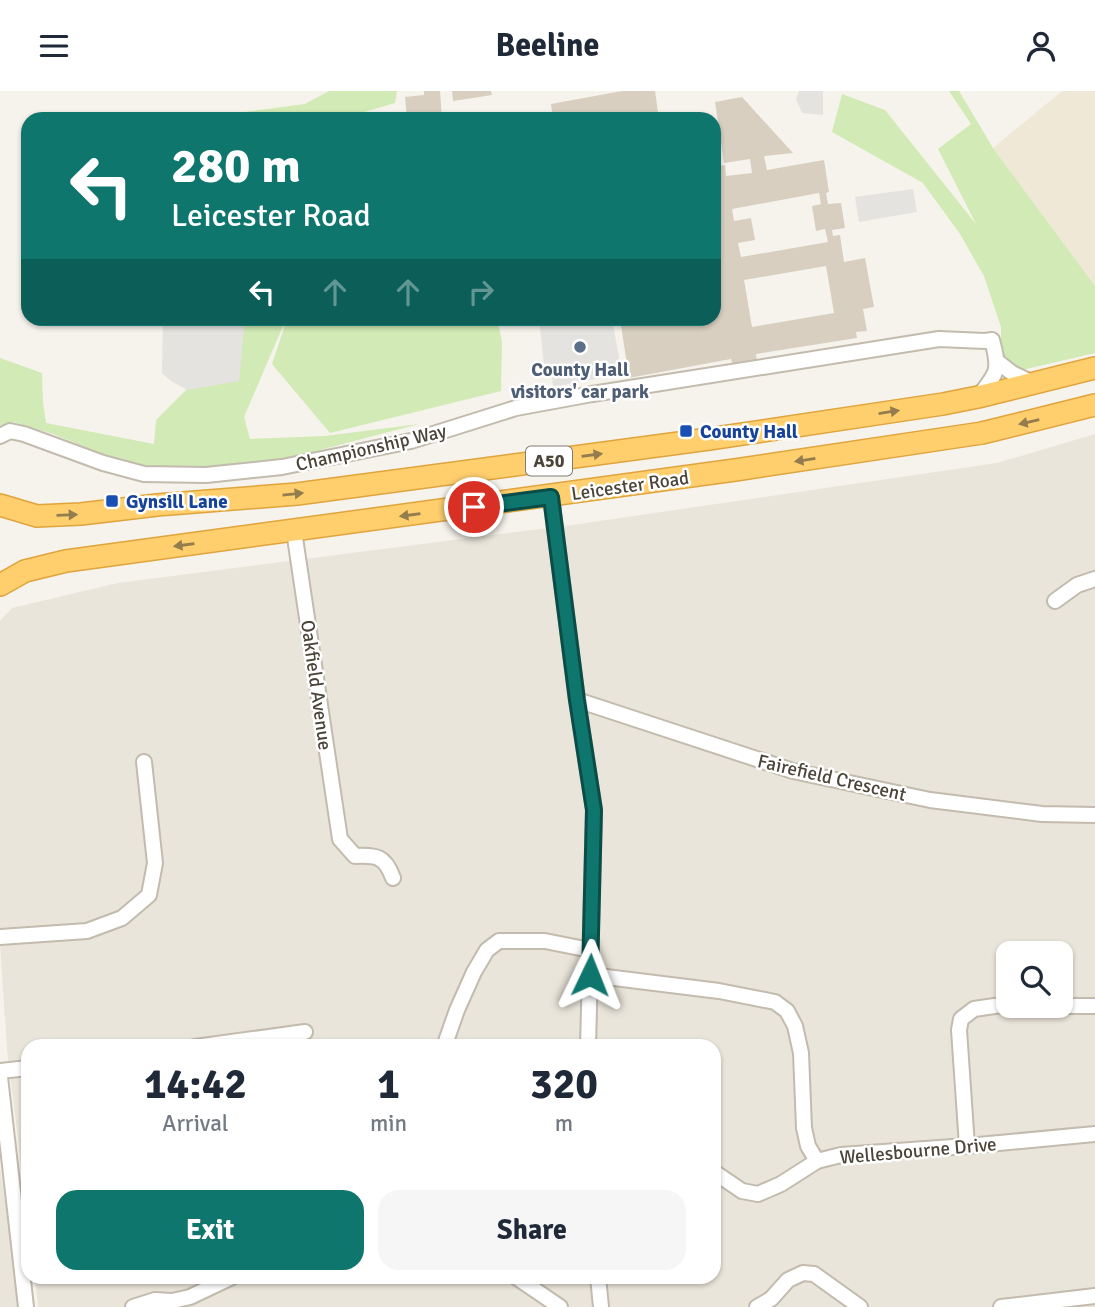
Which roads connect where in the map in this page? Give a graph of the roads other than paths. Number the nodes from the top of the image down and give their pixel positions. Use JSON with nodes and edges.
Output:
{"nodes":[{"id":1,"x":998,"y":362,"type":"junction"},
{"id":2,"x":1095,"y":368,"type":"edge"},
{"id":3,"x":1033,"y":383,"type":"junction"},
{"id":4,"x":978,"y":397,"type":"junction"},
{"id":5,"x":1095,"y":405,"type":"edge"},
{"id":6,"x":0,"y":436,"type":"edge"},
{"id":7,"x":551,"y":497,"type":"junction"},
{"id":8,"x":0,"y":505,"type":"edge"},
{"id":9,"x":294,"y":531,"type":"junction"},
{"id":10,"x":1095,"y":579,"type":"edge"},
{"id":11,"x":0,"y":585,"type":"edge"},
{"id":12,"x":1055,"y":601,"type":"dead end"},
{"id":13,"x":577,"y":700,"type":"junction"},
{"id":14,"x":144,"y":762,"type":"dead end"},
{"id":15,"x":1095,"y":815,"type":"edge"},
{"id":16,"x":393,"y":878,"type":"dead end"},
{"id":17,"x":0,"y":937,"type":"edge"},
{"id":18,"x":590,"y":950,"type":"junction"},
{"id":19,"x":590,"y":975,"type":"junction"},
{"id":20,"x":996,"y":1006,"type":"edge"},
{"id":21,"x":1073,"y":1006,"type":"edge"},
{"id":22,"x":1095,"y":1006,"type":"edge"},
{"id":23,"x":305,"y":1032,"type":"dead end"},
{"id":24,"x":254,"y":1039,"type":"edge"},
{"id":25,"x":447,"y":1039,"type":"edge"},
{"id":26,"x":588,"y":1039,"type":"edge"},
{"id":27,"x":21,"y":1069,"type":"edge"},
{"id":28,"x":0,"y":1071,"type":"edge"},
{"id":29,"x":0,"y":1077,"type":"edge"},
{"id":30,"x":1095,"y":1134,"type":"edge"},
{"id":31,"x":967,"y":1146,"type":"junction"},
{"id":32,"x":817,"y":1161,"type":"junction"},
{"id":33,"x":721,"y":1177,"type":"edge"},
{"id":34,"x":21,"y":1263,"type":"edge"},
{"id":35,"x":23,"y":1284,"type":"edge"},
{"id":36,"x":217,"y":1284,"type":"edge"},
{"id":37,"x":526,"y":1284,"type":"edge"},
{"id":38,"x":599,"y":1284,"type":"edge"},
{"id":39,"x":1095,"y":1296,"type":"edge"},
{"id":40,"x":26,"y":1307,"type":"edge"},
{"id":41,"x":133,"y":1307,"type":"edge"},
{"id":42,"x":560,"y":1307,"type":"edge"},
{"id":43,"x":601,"y":1307,"type":"edge"},
{"id":44,"x":757,"y":1307,"type":"edge"},
{"id":45,"x":860,"y":1307,"type":"edge"},
{"id":46,"x":1001,"y":1307,"type":"edge"}],
"edges":[{"from":1,"to":3,"type":"street"},
{"from":1,"to":4,"type":"street"},
{"from":1,"to":6,"type":"street","name":"Championship Way"},
{"from":2,"to":3,"type":"highway","name":"Leicester Road","number":"A50"},
{"from":3,"to":4,"type":"highway","name":"Leicester Road","number":"A50"},
{"from":8,"to":4,"type":"highway","name":"Leicester Road","number":"A50","one_way":true},
{"from":5,"to":7,"type":"highway","name":"Leicester Road","number":"A50","one_way":true},
{"from":7,"to":9,"type":"highway","name":"Leicester Road","number":"A50","one_way":true},
{"from":7,"to":13,"type":"street"},
{"from":9,"to":11,"type":"highway","name":"Leicester Road","number":"A50","one_way":true},
{"from":9,"to":16,"type":"street","name":"Oakfield Avenue"},
{"from":10,"to":12,"type":"street"},
{"from":13,"to":15,"type":"street","name":"Fairefield Crescent"},
{"from":13,"to":18,"type":"street"},
{"from":14,"to":17,"type":"street"},
{"from":18,"to":19,"type":"street"},
{"from":18,"to":25,"type":"street"},
{"from":19,"to":26,"type":"street"},
{"from":19,"to":32,"type":"street"},
{"from":20,"to":31,"type":"street"},
{"from":21,"to":22,"type":"street"},
{"from":23,"to":24,"type":"street"},
{"from":27,"to":28,"type":"street"},
{"from":29,"to":34,"type":"street"},
{"from":30,"to":31,"type":"street","name":"Wellesbourne Drive"},
{"from":31,"to":32,"type":"street","name":"Wellesbourne Drive"},
{"from":32,"to":33,"type":"street","name":"Wellesbourne Drive"},
{"from":35,"to":40,"type":"street"},
{"from":36,"to":41,"type":"street"},
{"from":37,"to":42,"type":"street"},
{"from":38,"to":43,"type":"street"},
{"from":39,"to":46,"type":"street"},
{"from":44,"to":45,"type":"street"}]}
